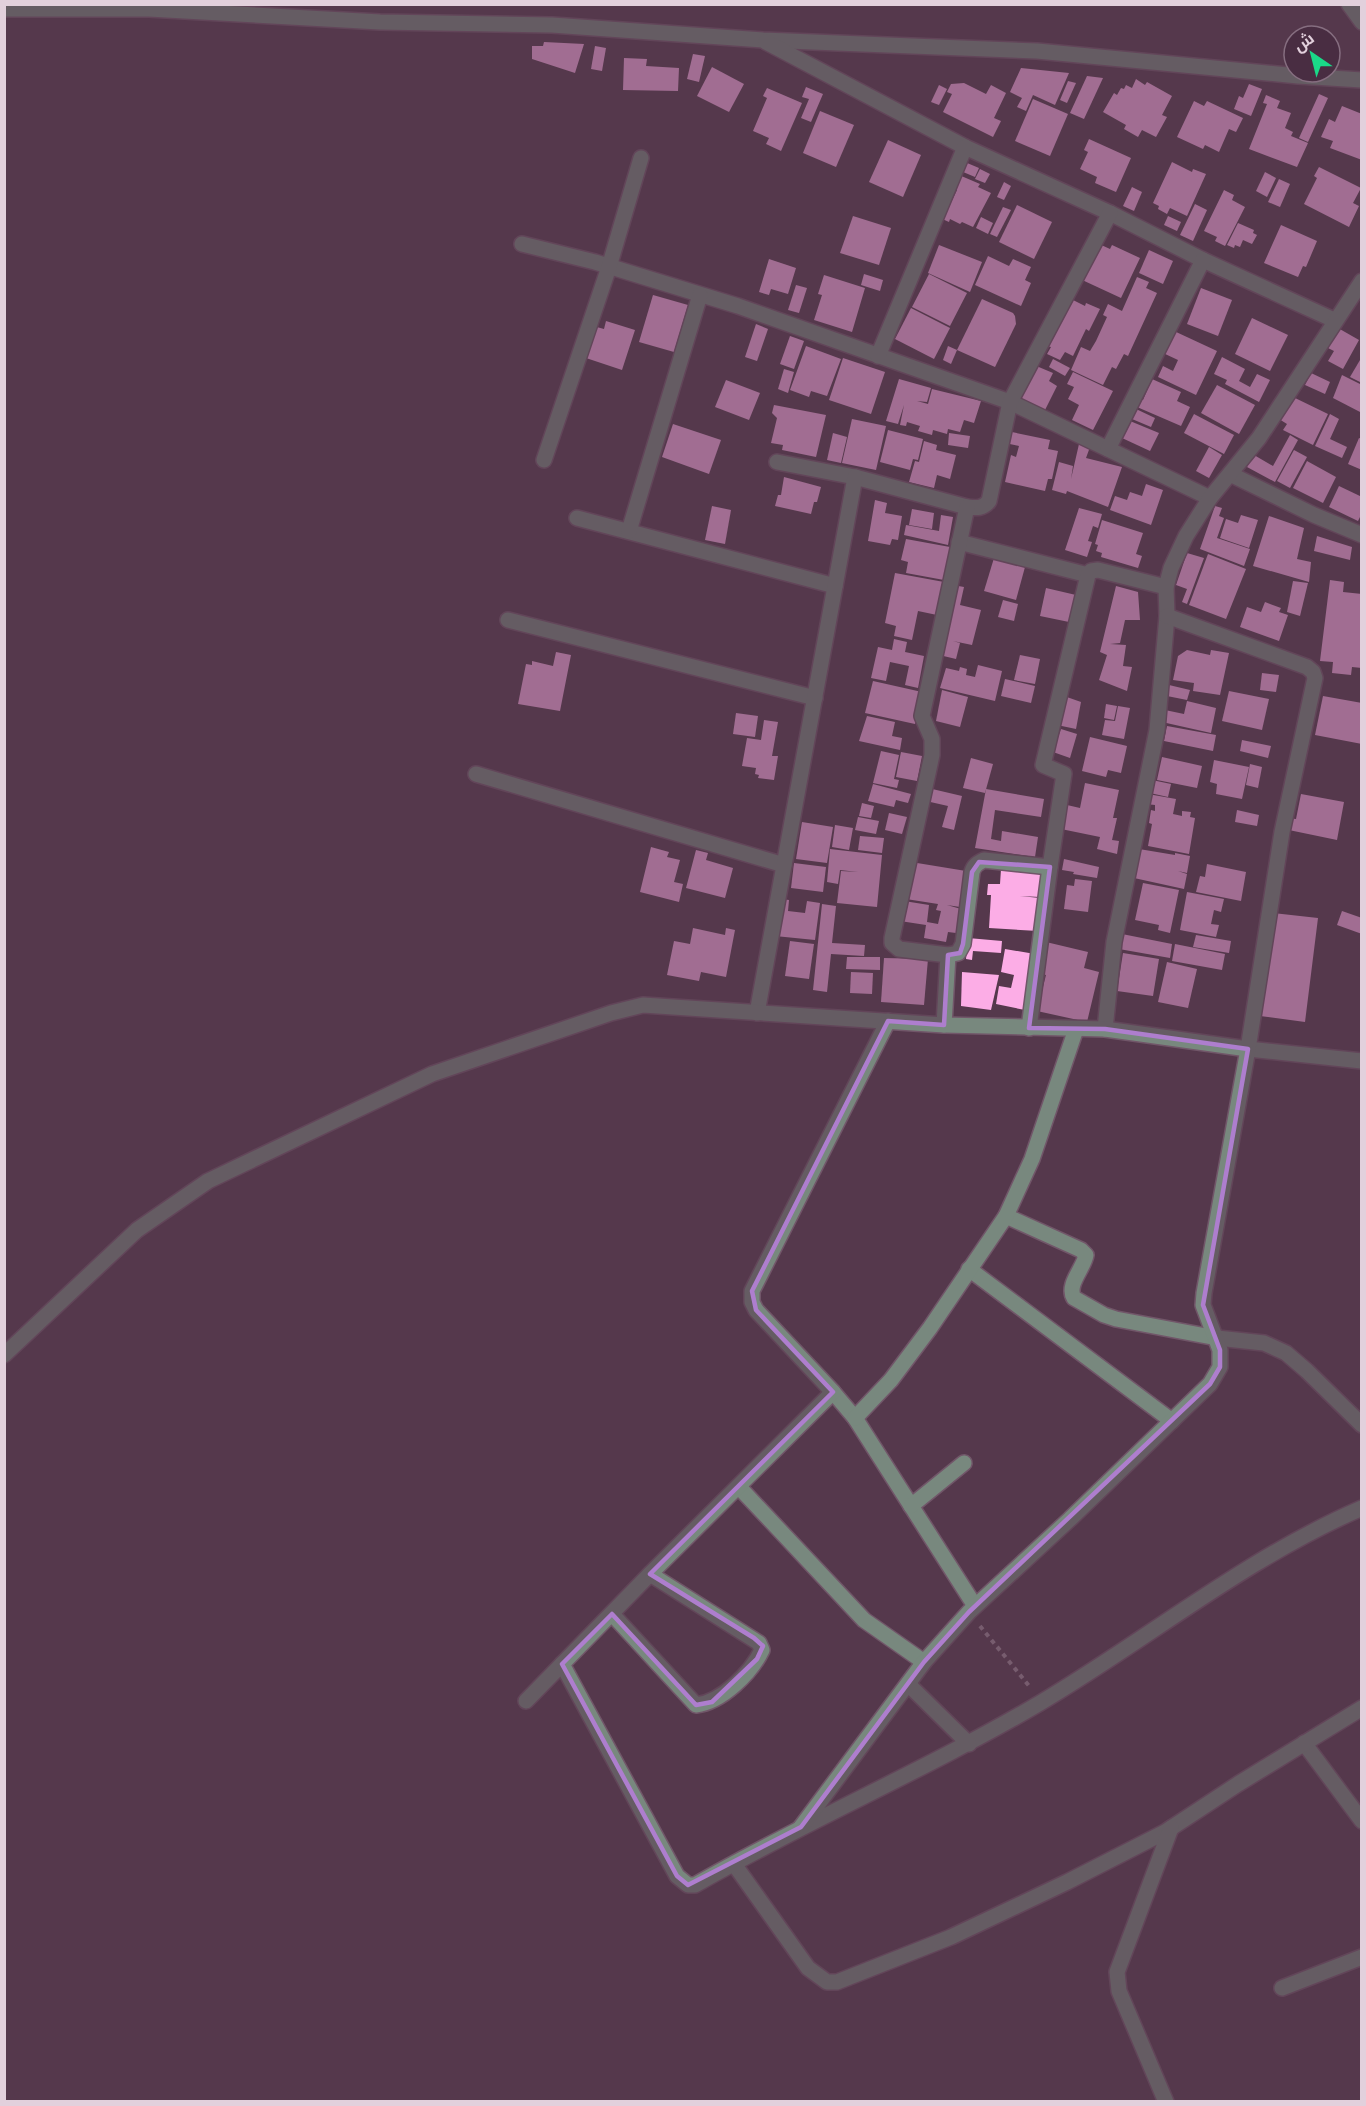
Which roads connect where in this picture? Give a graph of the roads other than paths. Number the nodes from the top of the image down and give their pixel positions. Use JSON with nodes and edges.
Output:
{"nodes":[{"id":1,"x":1349,"y":4,"type":"edge"},
{"id":2,"x":4,"y":9,"type":"edge"},
{"id":3,"x":1362,"y":22,"type":"edge"},
{"id":4,"x":763,"y":40,"type":"junction"},
{"id":5,"x":1362,"y":80,"type":"edge"},
{"id":6,"x":964,"y":147,"type":"junction"},
{"id":7,"x":641,"y":158,"type":"dead end"},
{"id":8,"x":1110,"y":213,"type":"junction"},
{"id":9,"x":522,"y":244,"type":"dead end"},
{"id":10,"x":1203,"y":260,"type":"junction"},
{"id":11,"x":609,"y":267,"type":"junction"},
{"id":12,"x":1362,"y":281,"type":"edge"},
{"id":13,"x":700,"y":294,"type":"junction"},
{"id":14,"x":1335,"y":320,"type":"junction"},
{"id":15,"x":878,"y":356,"type":"junction"},
{"id":16,"x":1010,"y":402,"type":"junction"},
{"id":17,"x":1108,"y":449,"type":"junction"},
{"id":18,"x":544,"y":460,"type":"dead end"},
{"id":19,"x":777,"y":462,"type":"dead end"},
{"id":20,"x":1230,"y":474,"type":"junction"},
{"id":21,"x":855,"y":477,"type":"junction"},
{"id":22,"x":1210,"y":498,"type":"junction"},
{"id":23,"x":967,"y":507,"type":"junction"},
{"id":24,"x":577,"y":518,"type":"dead end"},
{"id":25,"x":629,"y":531,"type":"junction"},
{"id":26,"x":1362,"y":535,"type":"edge"},
{"id":27,"x":959,"y":542,"type":"junction"},
{"id":28,"x":1089,"y":575,"type":"junction"},
{"id":29,"x":835,"y":586,"type":"junction"},
{"id":30,"x":1166,"y":587,"type":"junction"},
{"id":31,"x":1167,"y":616,"type":"junction"},
{"id":32,"x":508,"y":620,"type":"dead end"},
{"id":33,"x":814,"y":698,"type":"junction"},
{"id":34,"x":476,"y":774,"type":"dead end"},
{"id":35,"x":784,"y":865,"type":"junction"},
{"id":36,"x":1050,"y":867,"type":"junction"},
{"id":37,"x":948,"y":955,"type":"junction"},
{"id":38,"x":757,"y":1013,"type":"junction"},
{"id":39,"x":888,"y":1021,"type":"junction"},
{"id":40,"x":944,"y":1025,"type":"junction"},
{"id":41,"x":1029,"y":1028,"type":"junction"},
{"id":42,"x":1076,"y":1029,"type":"junction"},
{"id":43,"x":1105,"y":1029,"type":"junction"},
{"id":44,"x":1248,"y":1049,"type":"junction"},
{"id":45,"x":1362,"y":1061,"type":"edge"},
{"id":46,"x":1006,"y":1216,"type":"junction"},
{"id":47,"x":969,"y":1269,"type":"junction"},
{"id":48,"x":1216,"y":1338,"type":"junction"},
{"id":49,"x":4,"y":1355,"type":"edge"},
{"id":50,"x":833,"y":1392,"type":"junction"},
{"id":51,"x":855,"y":1418,"type":"junction"},
{"id":52,"x":1172,"y":1421,"type":"junction"},
{"id":53,"x":1362,"y":1425,"type":"edge"},
{"id":54,"x":964,"y":1462,"type":"dead end"},
{"id":55,"x":739,"y":1487,"type":"junction"},
{"id":56,"x":912,"y":1506,"type":"junction"},
{"id":57,"x":1362,"y":1508,"type":"edge"},
{"id":58,"x":650,"y":1574,"type":"junction"},
{"id":59,"x":972,"y":1609,"type":"junction"},
{"id":60,"x":612,"y":1614,"type":"junction"},
{"id":61,"x":924,"y":1662,"type":"junction"},
{"id":62,"x":562,"y":1664,"type":"junction"},
{"id":63,"x":908,"y":1684,"type":"junction"},
{"id":64,"x":526,"y":1701,"type":"dead end"},
{"id":65,"x":1362,"y":1708,"type":"edge"},
{"id":66,"x":1304,"y":1743,"type":"junction"},
{"id":67,"x":969,"y":1744,"type":"junction"},
{"id":68,"x":1362,"y":1821,"type":"edge"},
{"id":69,"x":801,"y":1827,"type":"junction"},
{"id":70,"x":1171,"y":1828,"type":"junction"},
{"id":71,"x":734,"y":1864,"type":"junction"},
{"id":72,"x":1362,"y":1957,"type":"edge"},
{"id":73,"x":1282,"y":1988,"type":"dead end"},
{"id":74,"x":1166,"y":2102,"type":"edge"}],
"edges":[{"from":1,"to":3,"type":"street"},
{"from":2,"to":4,"type":"street"},
{"from":4,"to":5,"type":"street"},
{"from":4,"to":6,"type":"street"},
{"from":6,"to":8,"type":"street"},
{"from":6,"to":15,"type":"street"},
{"from":7,"to":11,"type":"street"},
{"from":8,"to":10,"type":"street"},
{"from":8,"to":16,"type":"street"},
{"from":9,"to":11,"type":"street"},
{"from":10,"to":14,"type":"street"},
{"from":10,"to":17,"type":"street"},
{"from":11,"to":13,"type":"street"},
{"from":11,"to":18,"type":"street"},
{"from":12,"to":14,"type":"street"},
{"from":13,"to":15,"type":"street"},
{"from":13,"to":25,"type":"street"},
{"from":14,"to":20,"type":"street"},
{"from":15,"to":16,"type":"street"},
{"from":16,"to":17,"type":"street"},
{"from":16,"to":23,"type":"street"},
{"from":17,"to":22,"type":"street"},
{"from":19,"to":21,"type":"street"},
{"from":20,"to":22,"type":"street"},
{"from":20,"to":26,"type":"street"},
{"from":21,"to":23,"type":"street"},
{"from":21,"to":29,"type":"street"},
{"from":22,"to":30,"type":"street"},
{"from":23,"to":27,"type":"street"},
{"from":24,"to":25,"type":"street"},
{"from":25,"to":29,"type":"street"},
{"from":27,"to":28,"type":"street"},
{"from":27,"to":37,"type":"street"},
{"from":28,"to":30,"type":"street"},
{"from":28,"to":36,"type":"street"},
{"from":29,"to":33,"type":"street"},
{"from":30,"to":31,"type":"street"},
{"from":31,"to":43,"type":"street"},
{"from":31,"to":44,"type":"street"},
{"from":32,"to":33,"type":"street"},
{"from":33,"to":35,"type":"street"},
{"from":34,"to":35,"type":"street"},
{"from":35,"to":38,"type":"street"},
{"from":36,"to":37,"type":"street"},
{"from":36,"to":41,"type":"street"},
{"from":37,"to":40,"type":"street"},
{"from":38,"to":39,"type":"street"},
{"from":38,"to":49,"type":"street"},
{"from":39,"to":40,"type":"street"},
{"from":39,"to":50,"type":"street"},
{"from":40,"to":41,"type":"street"},
{"from":41,"to":42,"type":"street"},
{"from":42,"to":43,"type":"street"},
{"from":42,"to":46,"type":"street"},
{"from":43,"to":44,"type":"street"},
{"from":44,"to":45,"type":"street"},
{"from":44,"to":48,"type":"street"},
{"from":46,"to":47,"type":"street"},
{"from":46,"to":48,"type":"street"},
{"from":47,"to":51,"type":"street"},
{"from":47,"to":52,"type":"street"},
{"from":48,"to":52,"type":"street"},
{"from":48,"to":53,"type":"street"},
{"from":50,"to":51,"type":"street"},
{"from":50,"to":55,"type":"street"},
{"from":51,"to":56,"type":"street"},
{"from":52,"to":59,"type":"street"},
{"from":54,"to":56,"type":"street"},
{"from":55,"to":58,"type":"street"},
{"from":55,"to":61,"type":"street"},
{"from":56,"to":59,"type":"street"},
{"from":57,"to":67,"type":"street"},
{"from":58,"to":60,"type":"street"},
{"from":58,"to":60,"type":"street"},
{"from":59,"to":61,"type":"street"},
{"from":60,"to":62,"type":"street"},
{"from":61,"to":63,"type":"street"},
{"from":62,"to":64,"type":"street"},
{"from":62,"to":71,"type":"street"},
{"from":63,"to":67,"type":"street"},
{"from":63,"to":69,"type":"street"},
{"from":65,"to":66,"type":"street"},
{"from":66,"to":68,"type":"street"},
{"from":66,"to":70,"type":"street"},
{"from":67,"to":69,"type":"street"},
{"from":69,"to":71,"type":"street"},
{"from":70,"to":71,"type":"street"},
{"from":70,"to":74,"type":"street"},
{"from":72,"to":73,"type":"street"}]}
